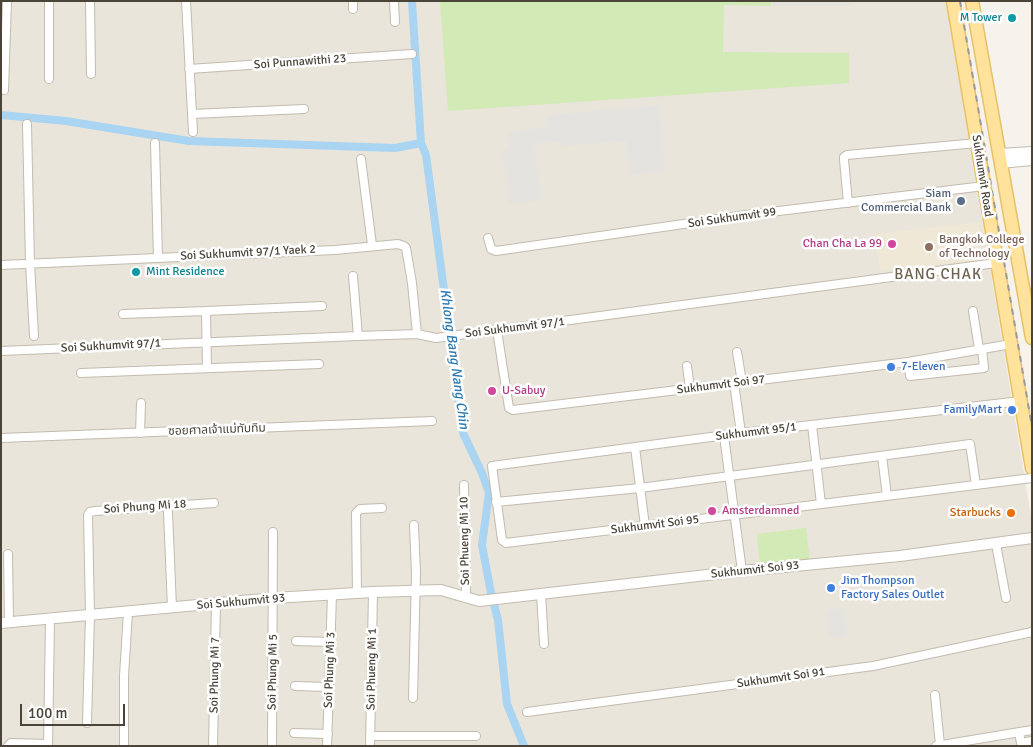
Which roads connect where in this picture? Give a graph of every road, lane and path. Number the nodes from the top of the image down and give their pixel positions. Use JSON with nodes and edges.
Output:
{"nodes":[{"id":1,"x":7,"y":1,"type":"edge"},
{"id":2,"x":50,"y":1,"type":"edge"},
{"id":3,"x":90,"y":1,"type":"edge"},
{"id":4,"x":186,"y":1,"type":"edge"},
{"id":5,"x":394,"y":1,"type":"edge"},
{"id":6,"x":953,"y":1,"type":"edge"},
{"id":7,"x":972,"y":1,"type":"edge"},
{"id":8,"x":396,"y":22,"type":"dead end"},
{"id":9,"x":412,"y":54,"type":"dead end"},
{"id":10,"x":189,"y":69,"type":"junction"},
{"id":11,"x":91,"y":74,"type":"dead end"},
{"id":12,"x":49,"y":79,"type":"dead end"},
{"id":13,"x":4,"y":90,"type":"dead end"},
{"id":14,"x":304,"y":109,"type":"dead end"},
{"id":15,"x":192,"y":114,"type":"junction"},
{"id":16,"x":27,"y":124,"type":"dead end"},
{"id":17,"x":193,"y":132,"type":"dead end"},
{"id":18,"x":155,"y":143,"type":"dead end"},
{"id":19,"x":1032,"y":152,"type":"edge"},
{"id":20,"x":979,"y":155,"type":"junction"},
{"id":21,"x":999,"y":158,"type":"junction"},
{"id":22,"x":361,"y":159,"type":"dead end"},
{"id":23,"x":1032,"y":160,"type":"edge"},
{"id":24,"x":984,"y":186,"type":"junction"},
{"id":25,"x":848,"y":202,"type":"junction"},
{"id":26,"x":488,"y":238,"type":"dead end"},
{"id":27,"x":372,"y":245,"type":"junction"},
{"id":28,"x":158,"y":258,"type":"junction"},
{"id":29,"x":30,"y":263,"type":"junction"},
{"id":30,"x":996,"y":263,"type":"junction"},
{"id":31,"x":1,"y":265,"type":"edge"},
{"id":32,"x":353,"y":276,"type":"dead end"},
{"id":33,"x":322,"y":306,"type":"dead end"},
{"id":34,"x":206,"y":310,"type":"junction"},
{"id":35,"x":973,"y":312,"type":"dead end"},
{"id":36,"x":123,"y":314,"type":"dead end"},
{"id":37,"x":497,"y":330,"type":"junction"},
{"id":38,"x":1031,"y":333,"type":"edge"},
{"id":39,"x":417,"y":334,"type":"junction"},
{"id":40,"x":34,"y":336,"type":"dead end"},
{"id":41,"x":358,"y":336,"type":"junction"},
{"id":42,"x":207,"y":342,"type":"junction"},
{"id":43,"x":1011,"y":344,"type":"junction"},
{"id":44,"x":980,"y":349,"type":"junction"},
{"id":45,"x":1,"y":351,"type":"edge"},
{"id":46,"x":737,"y":352,"type":"dead end"},
{"id":47,"x":908,"y":362,"type":"junction"},
{"id":48,"x":319,"y":364,"type":"dead end"},
{"id":49,"x":687,"y":366,"type":"dead end"},
{"id":50,"x":207,"y":368,"type":"junction"},
{"id":51,"x":82,"y":373,"type":"dead end"},
{"id":52,"x":738,"y":383,"type":"junction"},
{"id":53,"x":690,"y":389,"type":"junction"},
{"id":54,"x":1021,"y":401,"type":"junction"},
{"id":55,"x":142,"y":402,"type":"dead end"},
{"id":56,"x":432,"y":421,"type":"dead end"},
{"id":57,"x":812,"y":425,"type":"junction"},
{"id":58,"x":140,"y":433,"type":"junction"},
{"id":59,"x":741,"y":433,"type":"junction"},
{"id":60,"x":724,"y":436,"type":"junction"},
{"id":61,"x":1,"y":438,"type":"edge"},
{"id":62,"x":635,"y":447,"type":"junction"},
{"id":63,"x":882,"y":456,"type":"junction"},
{"id":64,"x":817,"y":464,"type":"junction"},
{"id":65,"x":492,"y":466,"type":"joint"},
{"id":66,"x":1032,"y":468,"type":"edge"},
{"id":67,"x":730,"y":477,"type":"junction"},
{"id":68,"x":1032,"y":478,"type":"edge"},
{"id":69,"x":464,"y":485,"type":"dead end"},
{"id":70,"x":976,"y":485,"type":"junction"},
{"id":71,"x":640,"y":488,"type":"junction"},
{"id":72,"x":887,"y":496,"type":"junction"},
{"id":73,"x":214,"y":502,"type":"dead end"},
{"id":74,"x":496,"y":502,"type":"junction"},
{"id":75,"x":821,"y":504,"type":"junction"},
{"id":76,"x":382,"y":508,"type":"dead end"},
{"id":77,"x":168,"y":512,"type":"dead end"},
{"id":78,"x":734,"y":515,"type":"junction"},
{"id":79,"x":414,"y":525,"type":"dead end"},
{"id":80,"x":645,"y":526,"type":"junction"},
{"id":81,"x":273,"y":532,"type":"dead end"},
{"id":82,"x":1032,"y":538,"type":"edge"},
{"id":83,"x":996,"y":544,"type":"junction"},
{"id":84,"x":8,"y":554,"type":"dead end"},
{"id":85,"x":742,"y":571,"type":"junction"},
{"id":86,"x":415,"y":590,"type":"junction"},
{"id":87,"x":373,"y":592,"type":"junction"},
{"id":88,"x":358,"y":593,"type":"junction"},
{"id":89,"x":332,"y":594,"type":"junction"},
{"id":90,"x":541,"y":594,"type":"junction"},
{"id":91,"x":274,"y":598,"type":"junction"},
{"id":92,"x":466,"y":598,"type":"junction"},
{"id":93,"x":1006,"y":598,"type":"dead end"},
{"id":94,"x":479,"y":601,"type":"joint"},
{"id":95,"x":216,"y":604,"type":"junction"},
{"id":96,"x":172,"y":608,"type":"junction"},
{"id":97,"x":128,"y":612,"type":"junction"},
{"id":98,"x":90,"y":615,"type":"junction"},
{"id":99,"x":50,"y":619,"type":"junction"},
{"id":100,"x":5,"y":622,"type":"edge"},
{"id":101,"x":1032,"y":632,"type":"edge"},
{"id":102,"x":296,"y":641,"type":"dead end"},
{"id":103,"x":330,"y":642,"type":"junction"},
{"id":104,"x":544,"y":644,"type":"dead end"},
{"id":105,"x":295,"y":686,"type":"dead end"},
{"id":106,"x":329,"y":687,"type":"junction"},
{"id":107,"x":935,"y":695,"type":"dead end"},
{"id":108,"x":413,"y":698,"type":"dead end"},
{"id":109,"x":527,"y":712,"type":"dead end"},
{"id":110,"x":87,"y":723,"type":"dead end"},
{"id":111,"x":1032,"y":730,"type":"edge"},
{"id":112,"x":1019,"y":732,"type":"junction"},
{"id":113,"x":294,"y":733,"type":"dead end"},
{"id":114,"x":328,"y":734,"type":"junction"},
{"id":115,"x":370,"y":736,"type":"junction"},
{"id":116,"x":476,"y":736,"type":"dead end"},
{"id":117,"x":1032,"y":741,"type":"edge"},
{"id":118,"x":970,"y":743,"type":"edge"},
{"id":119,"x":1021,"y":744,"type":"edge"},
{"id":120,"x":48,"y":745,"type":"edge"},
{"id":121,"x":938,"y":745,"type":"edge"},
{"id":122,"x":8,"y":746,"type":"edge"},
{"id":123,"x":124,"y":746,"type":"edge"},
{"id":124,"x":213,"y":746,"type":"edge"},
{"id":125,"x":272,"y":746,"type":"edge"},
{"id":126,"x":327,"y":746,"type":"edge"},
{"id":127,"x":370,"y":746,"type":"edge"}],
"edges":[{"from":1,"to":13,"type":"street"},
{"from":2,"to":12,"type":"street"},
{"from":3,"to":11,"type":"street"},
{"from":4,"to":10,"type":"street"},
{"from":5,"to":8,"type":"street"},
{"from":6,"to":20,"type":"main road","name":"Sukhumvit Road"},
{"from":7,"to":21,"type":"main road","name":"Sukhumvit Road"},
{"from":9,"to":10,"type":"street","name":"Soi Punnawithi 23"},
{"from":10,"to":15,"type":"street"},
{"from":14,"to":15,"type":"street"},
{"from":15,"to":17,"type":"street"},
{"from":16,"to":29,"type":"street"},
{"from":18,"to":28,"type":"street"},
{"from":19,"to":21,"type":"street"},
{"from":20,"to":21,"type":"main road"},
{"from":20,"to":24,"type":"main road","name":"Sukhumvit Road"},
{"from":20,"to":25,"type":"street"},
{"from":21,"to":23,"type":"street"},
{"from":21,"to":38,"type":"main road","name":"Sukhumvit Road"},
{"from":22,"to":27,"type":"street"},
{"from":24,"to":25,"type":"street","name":"Soi Sukhumvit 99"},
{"from":24,"to":30,"type":"main road","name":"Sukhumvit Road"},
{"from":25,"to":26,"type":"street","name":"Soi Sukhumvit 99"},
{"from":27,"to":28,"type":"street","name":"Soi Sukhumvit 97/1 Yaek 2"},
{"from":27,"to":39,"type":"street","name":"Soi Sukhumvit 97/1 Yaek 2"},
{"from":28,"to":29,"type":"street","name":"Soi Sukhumvit 97/1 Yaek 2"},
{"from":29,"to":31,"type":"street","name":"Soi Sukhumvit 97/1 Yaek 2"},
{"from":29,"to":40,"type":"street"},
{"from":30,"to":37,"type":"street","name":"Soi Sukhumvit 97/1"},
{"from":30,"to":43,"type":"main road","name":"Sukhumvit Road"},
{"from":32,"to":41,"type":"street"},
{"from":33,"to":34,"type":"street"},
{"from":34,"to":36,"type":"street"},
{"from":34,"to":42,"type":"street"},
{"from":35,"to":44,"type":"street"},
{"from":37,"to":39,"type":"street","name":"Soi Sukhumvit 97/1"},
{"from":37,"to":53,"type":"street","name":"Sukhumvit Soi 97"},
{"from":39,"to":41,"type":"street","name":"Soi Sukhumvit 97/1"},
{"from":41,"to":42,"type":"street","name":"Soi Sukhumvit 97/1"},
{"from":42,"to":45,"type":"street","name":"Soi Sukhumvit 97/1"},
{"from":42,"to":50,"type":"street"},
{"from":43,"to":44,"type":"street","name":"Sukhumvit Soi 97"},
{"from":43,"to":54,"type":"main road","name":"Sukhumvit Road"},
{"from":44,"to":47,"type":"street","name":"Sukhumvit Soi 97"},
{"from":44,"to":47,"type":"street"},
{"from":46,"to":52,"type":"street"},
{"from":47,"to":52,"type":"street","name":"Sukhumvit Soi 97"},
{"from":48,"to":50,"type":"street"},
{"from":49,"to":53,"type":"street"},
{"from":50,"to":51,"type":"street"},
{"from":52,"to":53,"type":"street","name":"Sukhumvit Soi 97"},
{"from":52,"to":59,"type":"street"},
{"from":54,"to":57,"type":"street","name":"Sukhumvit 95/1"},
{"from":54,"to":66,"type":"main road","name":"Sukhumvit Road"},
{"from":55,"to":58,"type":"street"},
{"from":56,"to":58,"type":"street","name":"ซอยศาลเจ้าแม่ทับทิม"},
{"from":57,"to":59,"type":"street","name":"Sukhumvit 95/1"},
{"from":57,"to":64,"type":"street"},
{"from":58,"to":61,"type":"street","name":"ซอยศาลเจ้าแม่ทับทิม"},
{"from":59,"to":60,"type":"street","name":"Sukhumvit 95/1"},
{"from":60,"to":62,"type":"street","name":"Sukhumvit 95/1"},
{"from":60,"to":67,"type":"street"},
{"from":62,"to":65,"type":"street","name":"Sukhumvit 95/1"},
{"from":62,"to":71,"type":"street"},
{"from":63,"to":64,"type":"street"},
{"from":63,"to":70,"type":"street"},
{"from":63,"to":72,"type":"street"},
{"from":64,"to":67,"type":"street"},
{"from":64,"to":75,"type":"street"},
{"from":65,"to":74,"type":"street","name":"Sukhumvit Soi 95"},
{"from":67,"to":71,"type":"street"},
{"from":67,"to":78,"type":"street"},
{"from":68,"to":70,"type":"street","name":"Sukhumvit Soi 95"},
{"from":69,"to":92,"type":"street","name":"Soi Phueng Mi 10"},
{"from":70,"to":72,"type":"street","name":"Sukhumvit Soi 95"},
{"from":71,"to":74,"type":"street"},
{"from":71,"to":80,"type":"street"},
{"from":72,"to":75,"type":"street","name":"Sukhumvit Soi 95"},
{"from":73,"to":98,"type":"street","name":"Soi Phung Mi 18"},
{"from":74,"to":80,"type":"street","name":"Sukhumvit Soi 95"},
{"from":75,"to":78,"type":"street","name":"Sukhumvit Soi 95"},
{"from":76,"to":88,"type":"street"},
{"from":77,"to":96,"type":"street"},
{"from":78,"to":80,"type":"street","name":"Sukhumvit Soi 95"},
{"from":78,"to":85,"type":"street"},
{"from":79,"to":86,"type":"street"},
{"from":81,"to":91,"type":"street","name":"Soi Phung Mi 5"},
{"from":82,"to":83,"type":"street","name":"Sukhumvit Soi 93"},
{"from":83,"to":85,"type":"street","name":"Sukhumvit Soi 93"},
{"from":83,"to":93,"type":"street"},
{"from":84,"to":100,"type":"street"},
{"from":85,"to":90,"type":"street","name":"Sukhumvit Soi 93"},
{"from":86,"to":87,"type":"street","name":"Soi Sukhumvit 93"},
{"from":86,"to":92,"type":"street","name":"Soi Sukhumvit 93"},
{"from":86,"to":108,"type":"street"},
{"from":87,"to":88,"type":"street","name":"Soi Sukhumvit 93"},
{"from":87,"to":115,"type":"street","name":"Soi Phueng Mi 1"},
{"from":88,"to":89,"type":"street","name":"Soi Sukhumvit 93"},
{"from":89,"to":91,"type":"street","name":"Soi Sukhumvit 93"},
{"from":89,"to":103,"type":"street","name":"Soi Phung Mi 3"},
{"from":90,"to":94,"type":"street","name":"Sukhumvit Soi 93"},
{"from":90,"to":104,"type":"street"},
{"from":91,"to":95,"type":"street","name":"Soi Sukhumvit 93"},
{"from":91,"to":125,"type":"street","name":"Soi Phung Mi 5"},
{"from":92,"to":94,"type":"street","name":"Soi Sukhumvit 93"},
{"from":95,"to":96,"type":"street","name":"Soi Sukhumvit 93"},
{"from":95,"to":124,"type":"street","name":"Soi Phung Mi 7"},
{"from":96,"to":97,"type":"street","name":"Soi Sukhumvit 93"},
{"from":97,"to":98,"type":"street","name":"Soi Sukhumvit 93"},
{"from":97,"to":123,"type":"street"},
{"from":98,"to":99,"type":"street","name":"Soi Sukhumvit 93"},
{"from":98,"to":110,"type":"street"},
{"from":99,"to":100,"type":"street","name":"Soi Sukhumvit 93"},
{"from":99,"to":120,"type":"street"},
{"from":101,"to":109,"type":"street","name":"Sukhumvit Soi 91"},
{"from":102,"to":103,"type":"street"},
{"from":103,"to":106,"type":"street","name":"Soi Phung Mi 3"},
{"from":105,"to":106,"type":"street"},
{"from":106,"to":114,"type":"street","name":"Soi Phung Mi 3"},
{"from":107,"to":121,"type":"street"},
{"from":111,"to":112,"type":"street"},
{"from":112,"to":118,"type":"street"},
{"from":112,"to":119,"type":"street"},
{"from":113,"to":114,"type":"street"},
{"from":114,"to":126,"type":"street","name":"Soi Phung Mi 3"},
{"from":115,"to":116,"type":"street"},
{"from":115,"to":127,"type":"street","name":"Soi Phueng Mi 1"},
{"from":117,"to":119,"type":"street"},
{"from":118,"to":121,"type":"street"},
{"from":120,"to":122,"type":"street"}]}
